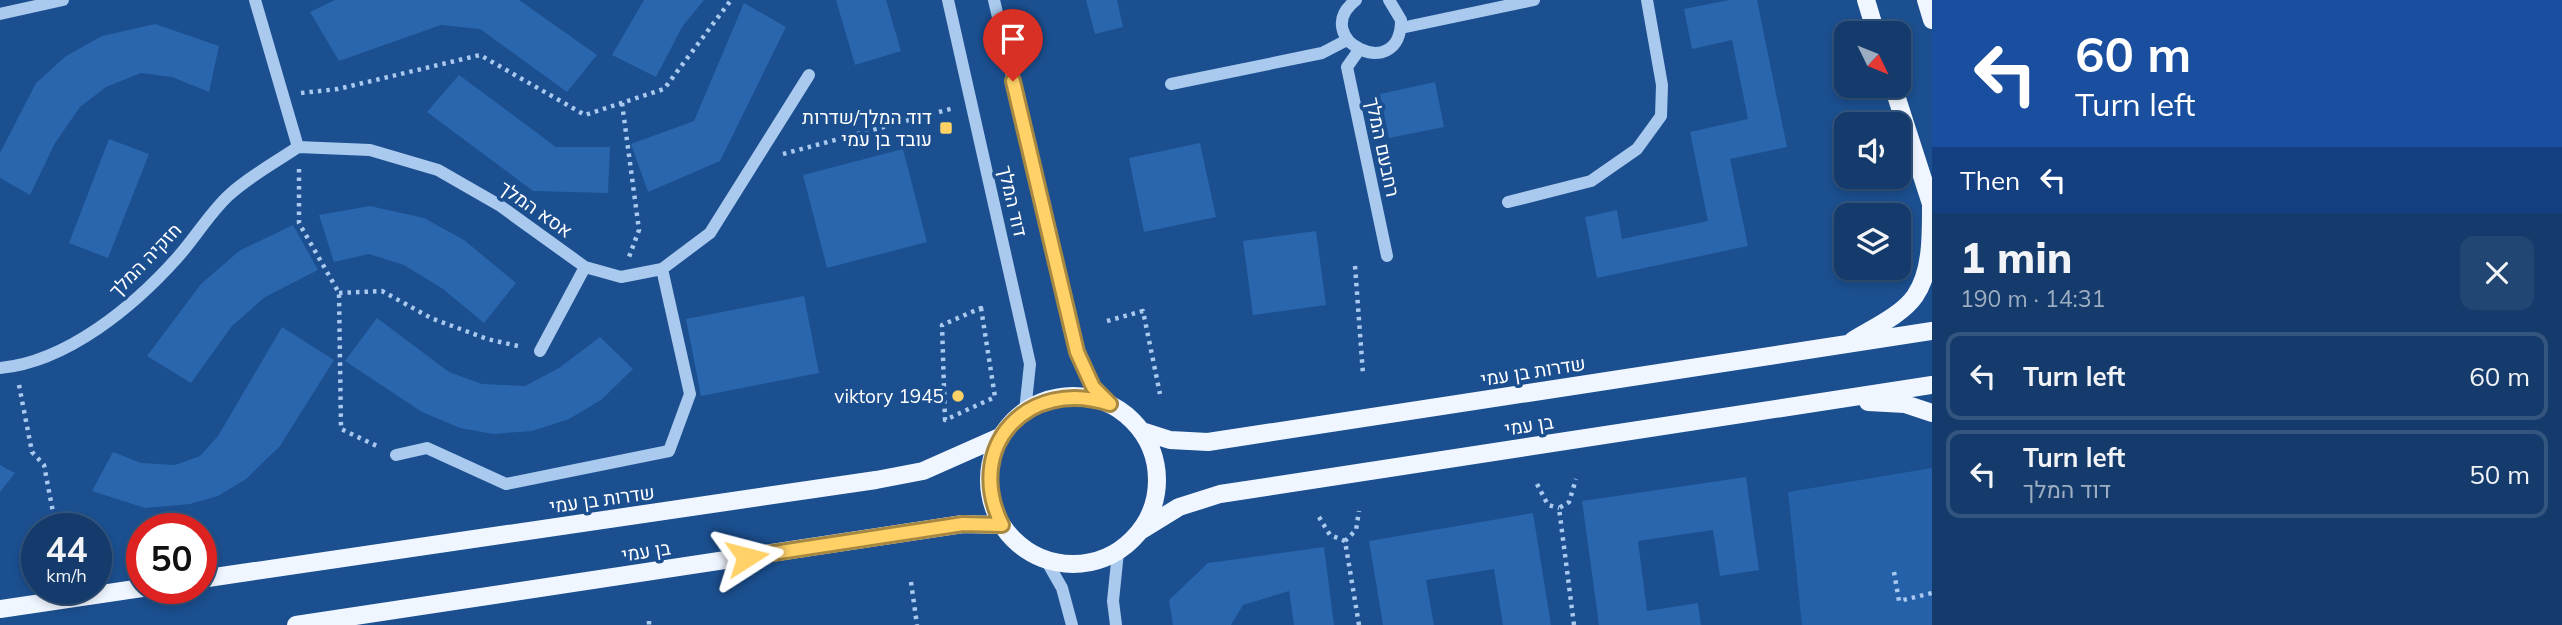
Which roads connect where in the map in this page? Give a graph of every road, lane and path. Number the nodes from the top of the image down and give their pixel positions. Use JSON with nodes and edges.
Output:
{"nodes":[{"id":1,"x":63,"y":0,"type":"edge"},
{"id":2,"x":255,"y":0,"type":"edge"},
{"id":3,"x":731,"y":0,"type":"edge"},
{"id":4,"x":947,"y":0,"type":"edge"},
{"id":5,"x":995,"y":0,"type":"edge"},
{"id":6,"x":1356,"y":0,"type":"edge"},
{"id":7,"x":1389,"y":0,"type":"edge"},
{"id":8,"x":1534,"y":0,"type":"edge"},
{"id":9,"x":1647,"y":0,"type":"edge"},
{"id":10,"x":1866,"y":0,"type":"edge"},
{"id":11,"x":1926,"y":0,"type":"edge"},
{"id":12,"x":0,"y":14,"type":"edge"},
{"id":13,"x":1932,"y":20,"type":"edge"},
{"id":14,"x":1872,"y":21,"type":"edge"},
{"id":15,"x":1401,"y":28,"type":"junction"},
{"id":16,"x":1347,"y":40,"type":"junction"},
{"id":17,"x":1359,"y":50,"type":"junction"},
{"id":18,"x":809,"y":75,"type":"dead end"},
{"id":19,"x":1171,"y":84,"type":"dead end"},
{"id":20,"x":283,"y":95,"type":"junction"},
{"id":21,"x":1897,"y":98,"type":"edge"},
{"id":22,"x":622,"y":103,"type":"junction"},
{"id":23,"x":972,"y":103,"type":"junction"},
{"id":24,"x":299,"y":147,"type":"junction"},
{"id":25,"x":754,"y":162,"type":"junction"},
{"id":26,"x":1508,"y":202,"type":"dead end"},
{"id":27,"x":1932,"y":206,"type":"edge"},
{"id":28,"x":1387,"y":256,"type":"dead end"},
{"id":29,"x":1354,"y":266,"type":"dead end"},
{"id":30,"x":585,"y":267,"type":"junction"},
{"id":31,"x":662,"y":269,"type":"junction"},
{"id":32,"x":621,"y":277,"type":"junction"},
{"id":33,"x":339,"y":293,"type":"junction"},
{"id":34,"x":1107,"y":320,"type":"dead end"},
{"id":35,"x":1932,"y":331,"type":"edge"},
{"id":36,"x":1847,"y":344,"type":"junction"},
{"id":37,"x":540,"y":351,"type":"joint"},
{"id":38,"x":15,"y":367,"type":"junction"},
{"id":39,"x":0,"y":368,"type":"edge"},
{"id":40,"x":1363,"y":374,"type":"dead end"},
{"id":41,"x":1932,"y":385,"type":"edge"},
{"id":42,"x":1160,"y":394,"type":"dead end"},
{"id":43,"x":1830,"y":401,"type":"junction"},
{"id":44,"x":1110,"y":404,"type":"junction"},
{"id":45,"x":1025,"y":411,"type":"junction"},
{"id":46,"x":1932,"y":413,"type":"edge"},
{"id":47,"x":945,"y":420,"type":"joint"},
{"id":48,"x":1142,"y":431,"type":"junction"},
{"id":49,"x":1002,"y":436,"type":"junction"},
{"id":50,"x":396,"y":455,"type":"joint"},
{"id":51,"x":1576,"y":479,"type":"dead end"},
{"id":52,"x":1537,"y":484,"type":"dead end"},
{"id":53,"x":1559,"y":508,"type":"junction"},
{"id":54,"x":1359,"y":511,"type":"dead end"},
{"id":55,"x":53,"y":513,"type":"edge"},
{"id":56,"x":1319,"y":517,"type":"dead end"},
{"id":57,"x":1002,"y":525,"type":"junction"},
{"id":58,"x":1140,"y":531,"type":"junction"},
{"id":59,"x":1345,"y":541,"type":"junction"},
{"id":60,"x":1118,"y":552,"type":"junction"},
{"id":61,"x":1045,"y":560,"type":"junction"},
{"id":62,"x":1894,"y":572,"type":"dead end"},
{"id":63,"x":217,"y":577,"type":"edge"},
{"id":64,"x":911,"y":582,"type":"dead end"},
{"id":65,"x":126,"y":590,"type":"edge"},
{"id":66,"x":1932,"y":593,"type":"edge"},
{"id":67,"x":0,"y":609,"type":"edge"},
{"id":68,"x":296,"y":625,"type":"edge"},
{"id":69,"x":917,"y":625,"type":"edge"},
{"id":70,"x":1072,"y":625,"type":"edge"},
{"id":71,"x":1116,"y":625,"type":"edge"},
{"id":72,"x":1359,"y":625,"type":"edge"},
{"id":73,"x":1574,"y":625,"type":"edge"}],
"edges":[{"from":1,"to":12,"type":"street"},
{"from":2,"to":20,"type":"street"},
{"from":3,"to":22,"type":"path"},
{"from":4,"to":23,"type":"street","name":"דוד המלך"},
{"from":5,"to":44,"type":"street","name":"דוד המלך"},
{"from":6,"to":16,"type":"street"},
{"from":7,"to":15,"type":"street"},
{"from":8,"to":15,"type":"street"},
{"from":9,"to":26,"type":"street"},
{"from":10,"to":14,"type":"main road"},
{"from":11,"to":13,"type":"main road"},
{"from":15,"to":17,"type":"street"},
{"from":16,"to":17,"type":"street"},
{"from":16,"to":19,"type":"street"},
{"from":17,"to":28,"type":"street","name":"רחבעם המלך"},
{"from":18,"to":25,"type":"street","name":"אסא המלך"},
{"from":20,"to":22,"type":"path"},
{"from":20,"to":24,"type":"street"},
{"from":21,"to":27,"type":"main road"},
{"from":22,"to":32,"type":"path"},
{"from":23,"to":25,"type":"path"},
{"from":23,"to":45,"type":"street","name":"דוד המלך"},
{"from":24,"to":30,"type":"street","name":"אסא המלך"},
{"from":24,"to":33,"type":"path"},
{"from":24,"to":38,"type":"street","name":"חזקיה המלך"},
{"from":25,"to":31,"type":"street","name":"אסא המלך"},
{"from":27,"to":36,"type":"main road"},
{"from":29,"to":40,"type":"path"},
{"from":30,"to":32,"type":"street","name":"אסא המלך"},
{"from":30,"to":37,"type":"street"},
{"from":31,"to":32,"type":"street","name":"אסא המלך"},
{"from":31,"to":50,"type":"street"},
{"from":33,"to":37,"type":"path"},
{"from":33,"to":50,"type":"path"},
{"from":34,"to":42,"type":"path"},
{"from":35,"to":36,"type":"main road","name":"שדרות בן עמי"},
{"from":36,"to":48,"type":"main road","name":"שדרות בן עמי"},
{"from":38,"to":39,"type":"street","name":"חזקיה המלך"},
{"from":38,"to":55,"type":"path"},
{"from":41,"to":43,"type":"main road","name":"בן עמי"},
{"from":43,"to":46,"type":"main road"},
{"from":43,"to":58,"type":"main road","name":"בן עמי"},
{"from":44,"to":45,"type":"main road"},
{"from":44,"to":48,"type":"main road"},
{"from":45,"to":49,"type":"main road"},
{"from":47,"to":47,"type":"path"},
{"from":48,"to":58,"type":"main road"},
{"from":49,"to":57,"type":"main road"},
{"from":49,"to":63,"type":"main road","name":"שדרות בן עמי"},
{"from":51,"to":53,"type":"path"},
{"from":52,"to":53,"type":"path"},
{"from":53,"to":73,"type":"path"},
{"from":54,"to":59,"type":"path"},
{"from":56,"to":59,"type":"path"},
{"from":57,"to":61,"type":"main road"},
{"from":57,"to":68,"type":"main road","name":"בן עמי"},
{"from":58,"to":60,"type":"main road"},
{"from":59,"to":72,"type":"path"},
{"from":60,"to":61,"type":"main road"},
{"from":60,"to":71,"type":"street"},
{"from":61,"to":70,"type":"street"},
{"from":62,"to":66,"type":"path"},
{"from":64,"to":69,"type":"path"},
{"from":65,"to":67,"type":"main road"}]}
